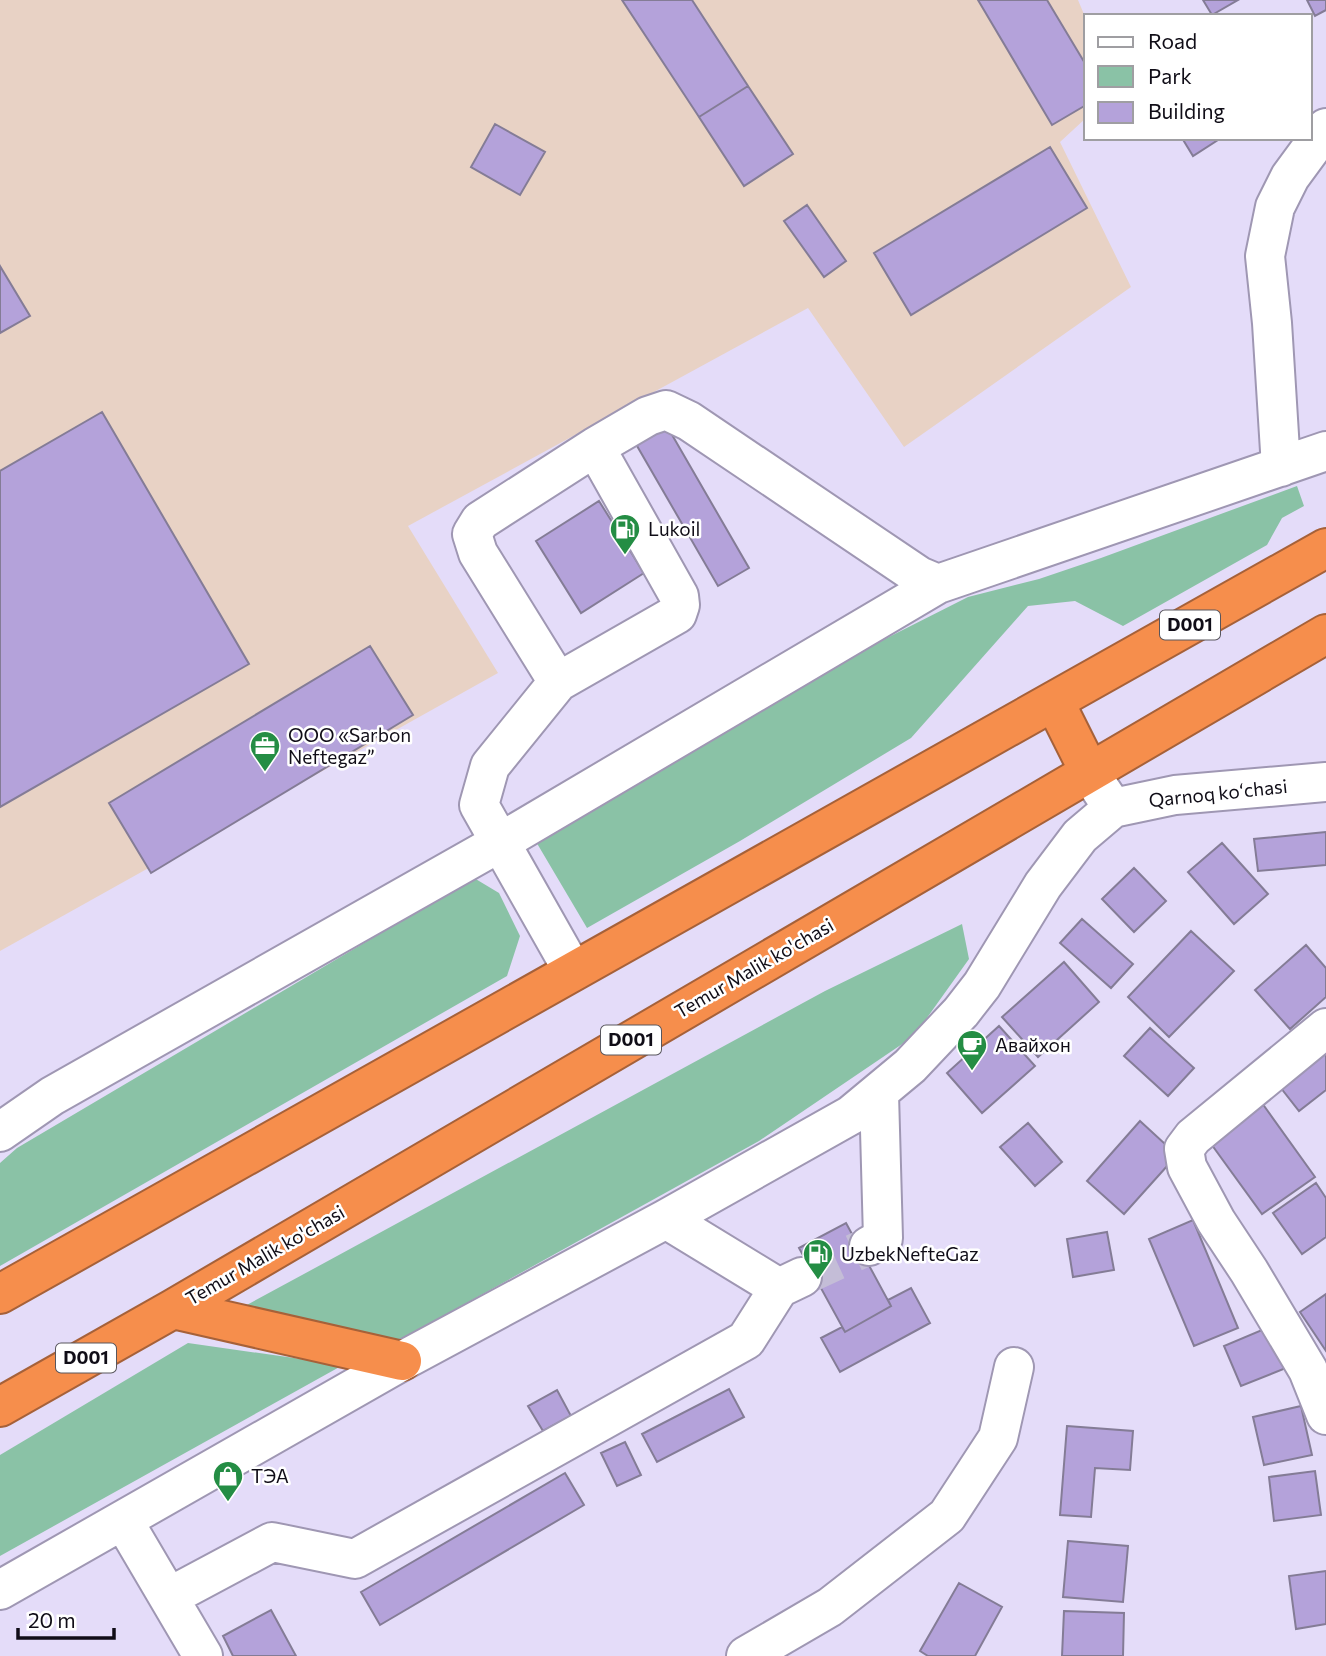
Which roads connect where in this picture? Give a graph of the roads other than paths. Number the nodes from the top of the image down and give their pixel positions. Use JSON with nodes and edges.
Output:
{"nodes":[{"id":1,"x":1326,"y":128,"type":"edge"},
{"id":2,"x":595,"y":447,"type":"junction"},
{"id":3,"x":1326,"y":451,"type":"edge"},
{"id":4,"x":1281,"y":467,"type":"junction"},
{"id":5,"x":1326,"y":548,"type":"edge"},
{"id":6,"x":938,"y":583,"type":"junction"},
{"id":7,"x":1326,"y":634,"type":"edge"},
{"id":8,"x":558,"y":682,"type":"junction"},
{"id":9,"x":1054,"y":701,"type":"junction"},
{"id":10,"x":1089,"y":771,"type":"junction"},
{"id":11,"x":1326,"y":782,"type":"edge"},
{"id":12,"x":1113,"y":808,"type":"junction"},
{"id":13,"x":499,"y":843,"type":"junction"},
{"id":14,"x":573,"y":971,"type":"junction"},
{"id":15,"x":1326,"y":1028,"type":"edge"},
{"id":16,"x":879,"y":1094,"type":"junction"},
{"id":17,"x":0,"y":1132,"type":"edge"},
{"id":18,"x":666,"y":1219,"type":"junction"},
{"id":19,"x":869,"y":1246,"type":"tunnel mouth"},
{"id":20,"x":0,"y":1294,"type":"edge"},
{"id":21,"x":173,"y":1310,"type":"junction"},
{"id":22,"x":402,"y":1361,"type":"junction"},
{"id":23,"x":1014,"y":1367,"type":"dead end"},
{"id":24,"x":0,"y":1407,"type":"edge"},
{"id":25,"x":1326,"y":1415,"type":"edge"},
{"id":26,"x":123,"y":1520,"type":"junction"},
{"id":27,"x":0,"y":1590,"type":"edge"},
{"id":28,"x":169,"y":1597,"type":"junction"},
{"id":29,"x":764,"y":1650,"type":"edge"},
{"id":30,"x":203,"y":1656,"type":"edge"}],
"edges":[{"from":1,"to":4,"type":"street"},
{"from":2,"to":6,"type":"street"},
{"from":2,"to":8,"type":"street"},
{"from":2,"to":8,"type":"street"},
{"from":3,"to":4,"type":"street"},
{"from":4,"to":6,"type":"street"},
{"from":5,"to":9,"type":"highway","number":"D001"},
{"from":6,"to":13,"type":"street"},
{"from":7,"to":10,"type":"highway","name":"Temur Malik ko'chasi","number":"D001"},
{"from":8,"to":13,"type":"street"},
{"from":9,"to":10,"type":"highway"},
{"from":9,"to":14,"type":"highway","number":"D001"},
{"from":10,"to":12,"type":"street"},
{"from":10,"to":21,"type":"highway","name":"Temur Malik ko'chasi","number":"D001"},
{"from":11,"to":12,"type":"street","name":"Qarnoq koʻchasi"},
{"from":12,"to":16,"type":"street"},
{"from":13,"to":14,"type":"street"},
{"from":13,"to":17,"type":"street"},
{"from":14,"to":20,"type":"highway","number":"D001"},
{"from":15,"to":25,"type":"street"},
{"from":16,"to":18,"type":"street"},
{"from":16,"to":19,"type":"street"},
{"from":18,"to":22,"type":"street"},
{"from":18,"to":28,"type":"street"},
{"from":21,"to":22,"type":"highway"},
{"from":21,"to":24,"type":"highway","name":"Temur Malik ko'chasi","number":"D001"},
{"from":22,"to":26,"type":"street"},
{"from":23,"to":29,"type":"street"},
{"from":26,"to":27,"type":"street"},
{"from":26,"to":28,"type":"street"},
{"from":28,"to":30,"type":"street"}]}
